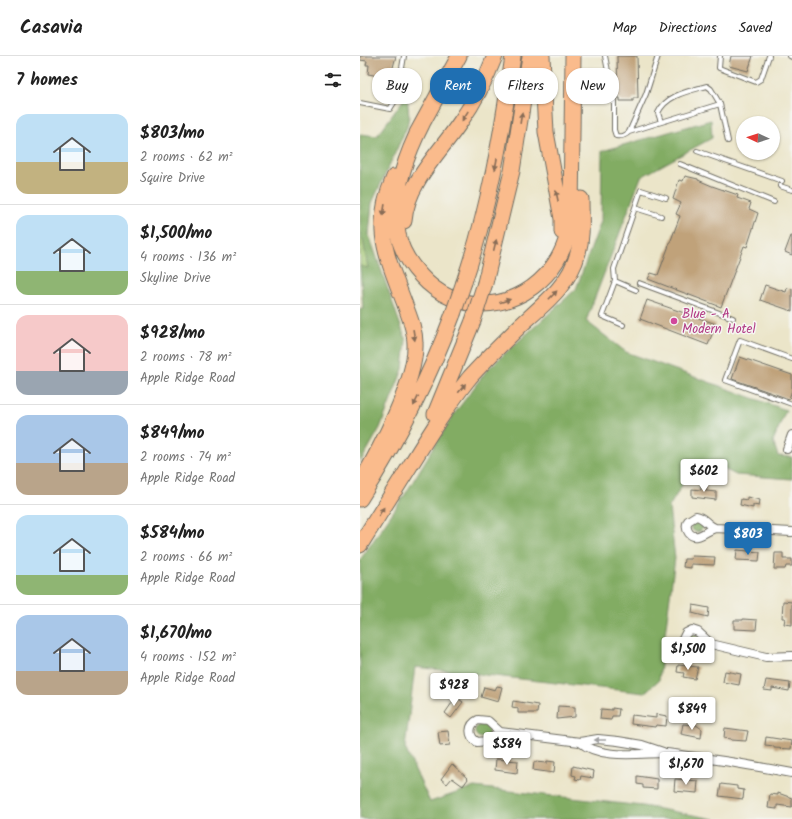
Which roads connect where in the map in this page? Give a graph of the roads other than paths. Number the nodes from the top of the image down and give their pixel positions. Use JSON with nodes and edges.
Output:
{"nodes":[{"id":1,"x":404,"y":56,"type":"edge"},
{"id":2,"x":458,"y":56,"type":"edge"},
{"id":3,"x":496,"y":56,"type":"edge"},
{"id":4,"x":513,"y":56,"type":"edge"},
{"id":5,"x":530,"y":56,"type":"edge"},
{"id":6,"x":542,"y":56,"type":"edge"},
{"id":7,"x":574,"y":56,"type":"edge"},
{"id":8,"x":605,"y":56,"type":"edge"},
{"id":9,"x":658,"y":56,"type":"edge"},
{"id":10,"x":720,"y":56,"type":"edge"},
{"id":11,"x":769,"y":56,"type":"edge"},
{"id":12,"x":360,"y":103,"type":"edge"},
{"id":13,"x":720,"y":104,"type":"junction"},
{"id":14,"x":661,"y":122,"type":"junction"},
{"id":15,"x":422,"y":124,"type":"junction"},
{"id":16,"x":629,"y":132,"type":"junction"},
{"id":17,"x":728,"y":141,"type":"dead end"},
{"id":18,"x":697,"y":151,"type":"dead end"},
{"id":19,"x":680,"y":164,"type":"dead end"},
{"id":20,"x":792,"y":190,"type":"edge"},
{"id":21,"x":666,"y":198,"type":"dead end"},
{"id":22,"x":774,"y":202,"type":"dead end"},
{"id":23,"x":635,"y":208,"type":"junction"},
{"id":24,"x":661,"y":216,"type":"dead end"},
{"id":25,"x":420,"y":275,"type":"junction"},
{"id":26,"x":615,"y":281,"type":"junction"},
{"id":27,"x":639,"y":283,"type":"dead end"},
{"id":28,"x":536,"y":284,"type":"junction"},
{"id":29,"x":636,"y":290,"type":"dead end"},
{"id":30,"x":733,"y":318,"type":"dead end"},
{"id":31,"x":624,"y":325,"type":"dead end"},
{"id":32,"x":792,"y":359,"type":"edge"},
{"id":33,"x":792,"y":404,"type":"edge"},
{"id":34,"x":792,"y":436,"type":"edge"},
{"id":35,"x":787,"y":449,"type":"dead end"},
{"id":36,"x":360,"y":484,"type":"edge"},
{"id":37,"x":395,"y":490,"type":"junction"},
{"id":38,"x":360,"y":499,"type":"edge"},
{"id":39,"x":715,"y":528,"type":"dead end"},
{"id":40,"x":792,"y":532,"type":"edge"},
{"id":41,"x":360,"y":545,"type":"edge"},
{"id":42,"x":711,"y":644,"type":"dead end"},
{"id":43,"x":792,"y":656,"type":"edge"},
{"id":44,"x":500,"y":732,"type":"dead end"},
{"id":45,"x":618,"y":740,"type":"junction"},
{"id":46,"x":580,"y":742,"type":"junction"},
{"id":47,"x":665,"y":753,"type":"junction"},
{"id":48,"x":616,"y":754,"type":"junction"},
{"id":49,"x":792,"y":773,"type":"edge"}],
"edges":[{"from":1,"to":12,"type":"lane"},
{"from":2,"to":15,"type":"highway"},
{"from":3,"to":25,"type":"highway","one_way":true},
{"from":4,"to":38,"type":"highway","one_way":true,"bridge":true},
{"from":37,"to":5,"type":"highway","one_way":true,"bridge":true},
{"from":28,"to":6,"type":"highway","one_way":true},
{"from":7,"to":28,"type":"highway"},
{"from":37,"to":7,"type":"highway","one_way":true},
{"from":8,"to":16,"type":"lane"},
{"from":9,"to":16,"type":"lane"},
{"from":10,"to":11,"type":"lane"},
{"from":13,"to":14,"type":"lane"},
{"from":13,"to":14,"type":"lane"},
{"from":13,"to":17,"type":"lane"},
{"from":14,"to":16,"type":"lane"},
{"from":15,"to":25,"type":"highway"},
{"from":15,"to":36,"type":"highway","one_way":true},
{"from":18,"to":20,"type":"lane"},
{"from":19,"to":22,"type":"lane"},
{"from":21,"to":23,"type":"lane"},
{"from":23,"to":24,"type":"lane"},
{"from":23,"to":26,"type":"lane"},
{"from":25,"to":28,"type":"highway","one_way":true},
{"from":26,"to":29,"type":"lane"},
{"from":26,"to":31,"type":"lane"},
{"from":27,"to":30,"type":"lane"},
{"from":32,"to":33,"type":"lane"},
{"from":34,"to":35,"type":"street"},
{"from":41,"to":37,"type":"highway","one_way":true},
{"from":39,"to":40,"type":"street"},
{"from":42,"to":43,"type":"street"},
{"from":44,"to":46,"type":"street"},
{"from":45,"to":46,"type":"street","one_way":true},
{"from":45,"to":47,"type":"street"},
{"from":45,"to":48,"type":"street"},
{"from":46,"to":48,"type":"street"},
{"from":47,"to":48,"type":"street"},
{"from":47,"to":49,"type":"street"}]}
